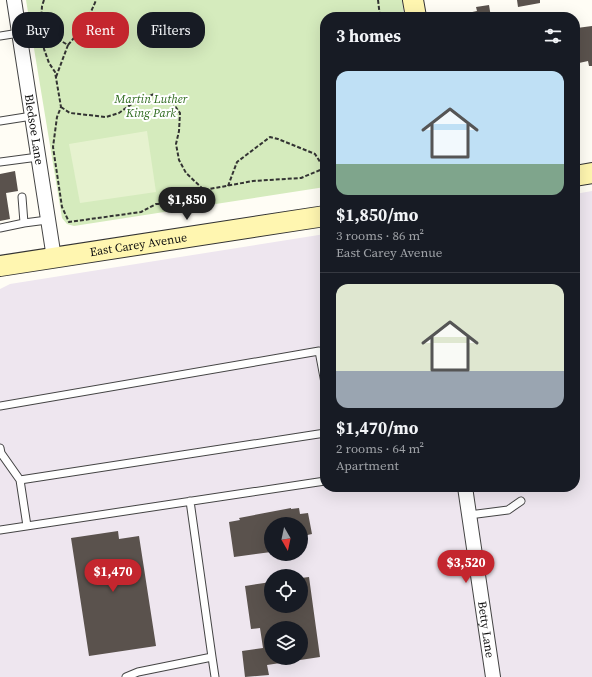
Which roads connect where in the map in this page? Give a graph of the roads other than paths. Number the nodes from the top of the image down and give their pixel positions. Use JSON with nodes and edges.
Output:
{"nodes":[{"id":1,"x":14,"y":0,"type":"edge"},
{"id":2,"x":413,"y":0,"type":"edge"},
{"id":3,"x":16,"y":12,"type":"edge"},
{"id":4,"x":415,"y":12,"type":"edge"},
{"id":5,"x":12,"y":34,"type":"edge"},
{"id":6,"x":0,"y":36,"type":"edge"},
{"id":7,"x":21,"y":48,"type":"edge"},
{"id":8,"x":32,"y":116,"type":"junction"},
{"id":9,"x":0,"y":121,"type":"edge"},
{"id":10,"x":38,"y":157,"type":"junction"},
{"id":11,"x":0,"y":162,"type":"edge"},
{"id":12,"x":22,"y":196,"type":"dead end"},
{"id":13,"x":320,"y":217,"type":"edge"},
{"id":14,"x":48,"y":220,"type":"junction"},
{"id":15,"x":24,"y":223,"type":"junction"},
{"id":16,"x":0,"y":228,"type":"edge"},
{"id":17,"x":54,"y":258,"type":"junction"},
{"id":18,"x":0,"y":266,"type":"edge"},
{"id":19,"x":320,"y":356,"type":"edge"},
{"id":20,"x":0,"y":406,"type":"edge"},
{"id":21,"x":320,"y":434,"type":"edge"},
{"id":22,"x":0,"y":448,"type":"edge"},
{"id":23,"x":20,"y":480,"type":"junction"},
{"id":24,"x":320,"y":482,"type":"edge"},
{"id":25,"x":466,"y":492,"type":"edge"},
{"id":26,"x":190,"y":501,"type":"junction"},
{"id":27,"x":522,"y":501,"type":"dead end"},
{"id":28,"x":469,"y":515,"type":"junction"},
{"id":29,"x":27,"y":526,"type":"junction"},
{"id":30,"x":0,"y":530,"type":"edge"},
{"id":31,"x":212,"y":657,"type":"junction"},
{"id":32,"x":126,"y":677,"type":"edge"},
{"id":33,"x":215,"y":677,"type":"edge"},
{"id":34,"x":493,"y":677,"type":"edge"}],
"edges":[{"from":1,"to":3,"type":"street","name":"Bledsoe Lane"},
{"from":2,"to":4,"type":"main road"},
{"from":5,"to":6,"type":"lane"},
{"from":7,"to":8,"type":"street","name":"Bledsoe Lane"},
{"from":8,"to":9,"type":"lane"},
{"from":8,"to":10,"type":"street","name":"Bledsoe Lane"},
{"from":10,"to":11,"type":"lane"},
{"from":10,"to":14,"type":"street","name":"Bledsoe Lane"},
{"from":12,"to":15,"type":"lane"},
{"from":13,"to":17,"type":"main road","name":"East Carey Avenue"},
{"from":14,"to":15,"type":"lane"},
{"from":14,"to":17,"type":"street","name":"Bledsoe Lane"},
{"from":15,"to":16,"type":"lane"},
{"from":17,"to":18,"type":"main road","name":"East Carey Avenue"},
{"from":19,"to":20,"type":"lane"},
{"from":21,"to":23,"type":"lane"},
{"from":22,"to":23,"type":"lane"},
{"from":23,"to":29,"type":"lane"},
{"from":24,"to":26,"type":"lane"},
{"from":25,"to":28,"type":"street","name":"Betty Lane"},
{"from":26,"to":29,"type":"lane"},
{"from":26,"to":31,"type":"lane"},
{"from":27,"to":28,"type":"lane"},
{"from":28,"to":34,"type":"street","name":"Betty Lane"},
{"from":29,"to":30,"type":"lane"},
{"from":31,"to":32,"type":"lane"},
{"from":31,"to":33,"type":"lane"}]}
